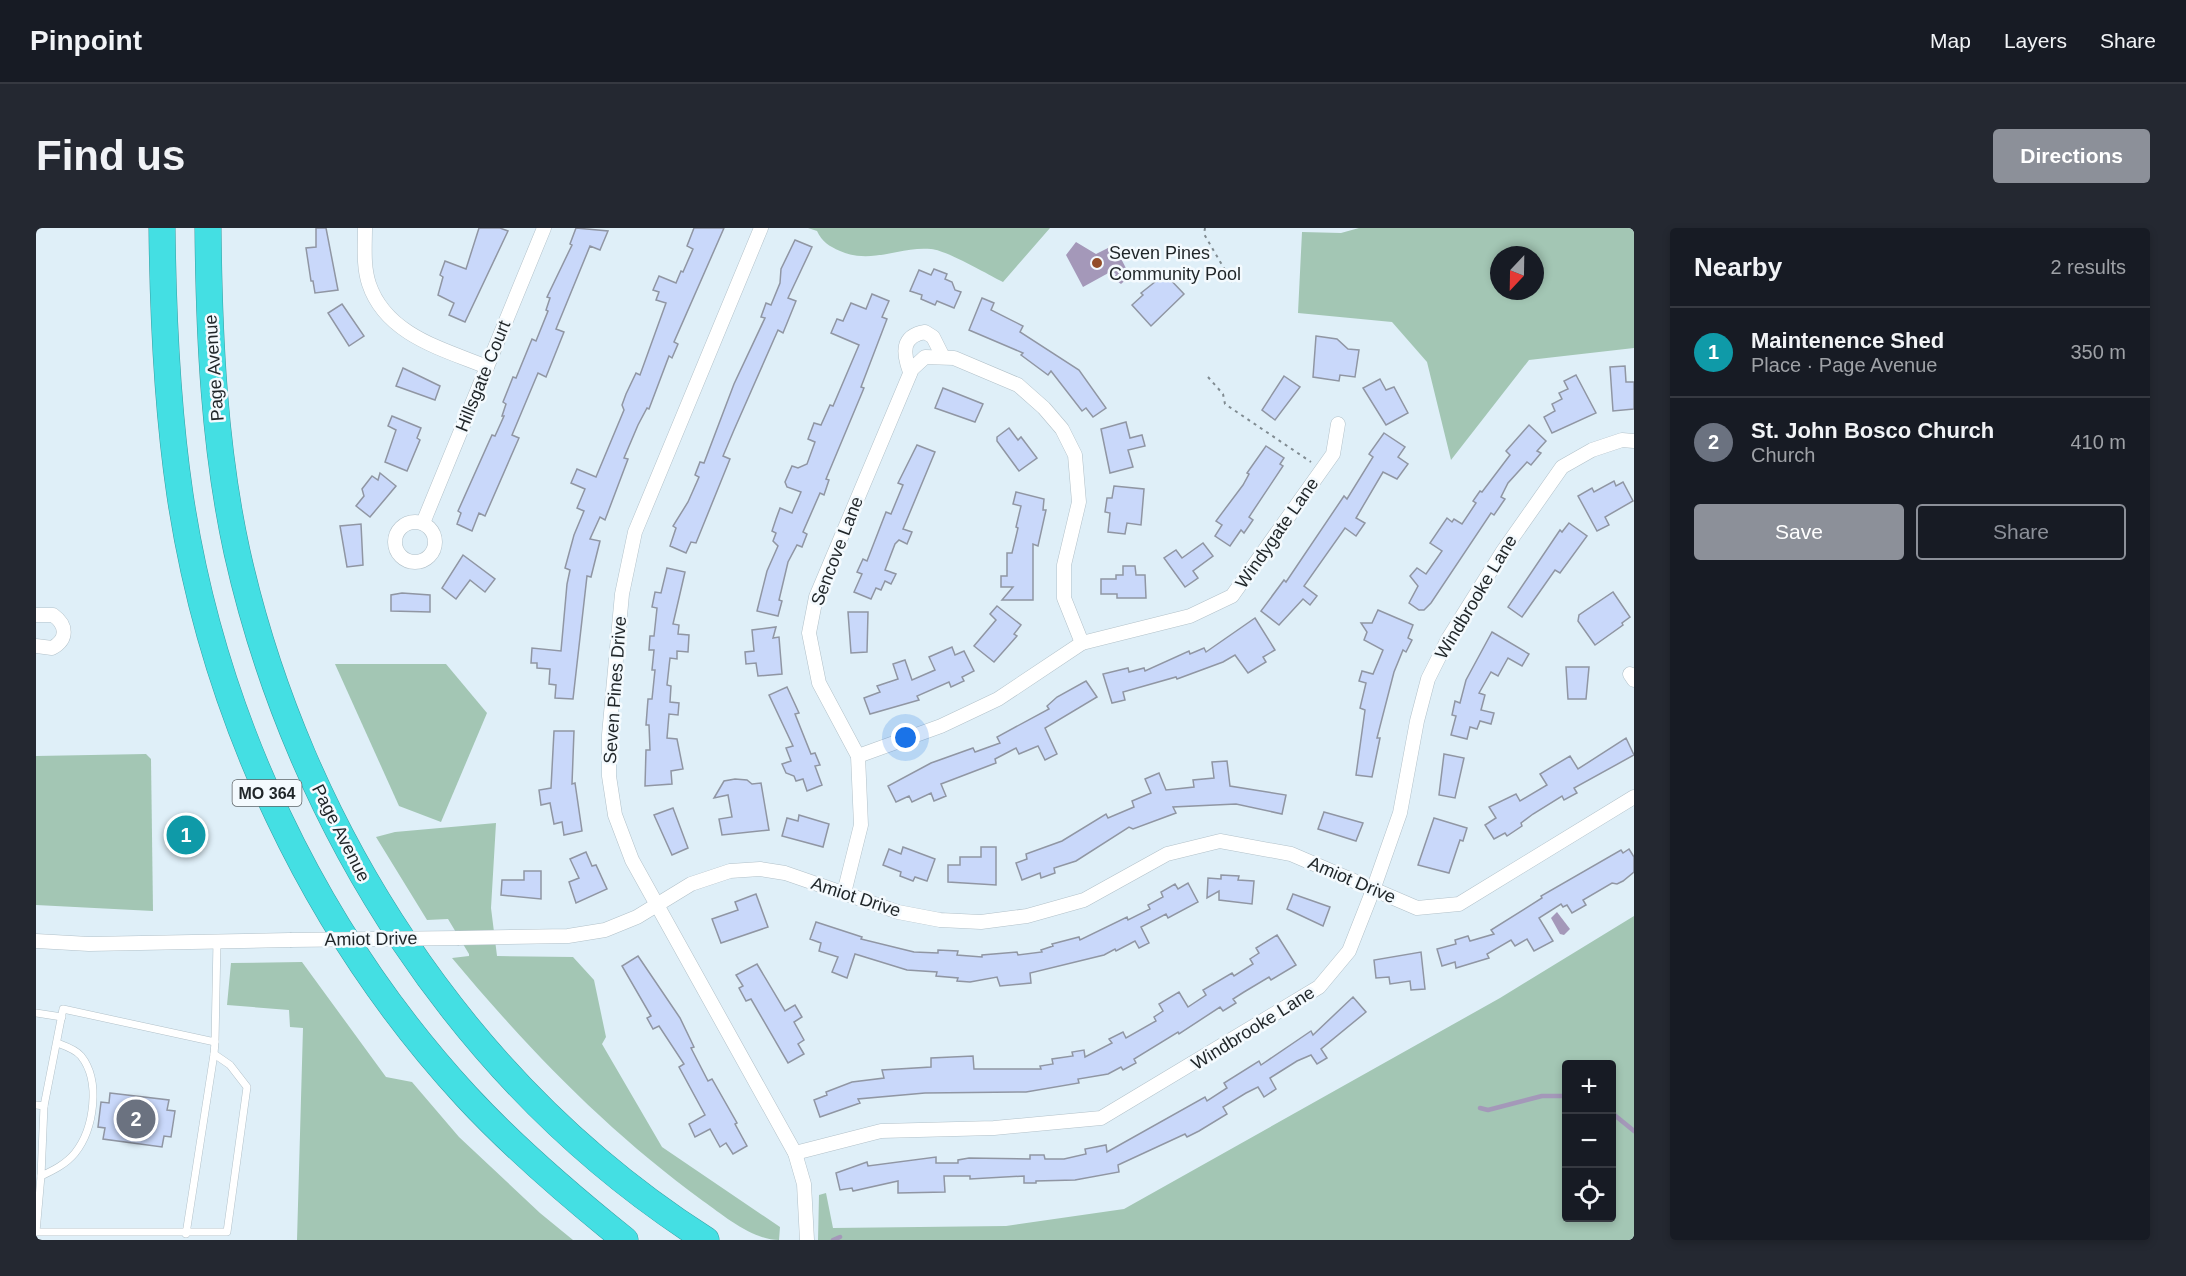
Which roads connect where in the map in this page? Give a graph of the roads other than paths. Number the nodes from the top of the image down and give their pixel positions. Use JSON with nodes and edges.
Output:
{"nodes":[{"id":1,"x":162,"y":228,"type":"edge"},
{"id":2,"x":208,"y":228,"type":"edge"},
{"id":3,"x":365,"y":228,"type":"edge"},
{"id":4,"x":544,"y":228,"type":"edge"},
{"id":5,"x":761,"y":228,"type":"edge"},
{"id":6,"x":943,"y":357,"type":"junction"},
{"id":7,"x":487,"y":367,"type":"junction"},
{"id":8,"x":910,"y":372,"type":"junction"},
{"id":9,"x":1338,"y":424,"type":"dead end"},
{"id":10,"x":1634,"y":441,"type":"edge"},
{"id":11,"x":423,"y":523,"type":"dead end"},
{"id":12,"x":36,"y":615,"type":"edge"},
{"id":13,"x":1082,"y":643,"type":"junction"},
{"id":14,"x":36,"y":646,"type":"edge"},
{"id":15,"x":858,"y":756,"type":"junction"},
{"id":16,"x":1634,"y":797,"type":"edge"},
{"id":17,"x":1374,"y":890,"type":"junction"},
{"id":18,"x":844,"y":893,"type":"junction"},
{"id":19,"x":655,"y":904,"type":"junction"},
{"id":20,"x":36,"y":941,"type":"edge"},
{"id":21,"x":217,"y":941,"type":"junction"},
{"id":22,"x":36,"y":1013,"type":"edge"},
{"id":23,"x":62,"y":1017,"type":"junction"},
{"id":24,"x":57,"y":1042,"type":"junction"},
{"id":25,"x":215,"y":1042,"type":"junction"},
{"id":26,"x":214,"y":1054,"type":"junction"},
{"id":27,"x":40,"y":1106,"type":"edge"},
{"id":28,"x":795,"y":1153,"type":"junction"},
{"id":29,"x":41,"y":1176,"type":"junction"},
{"id":30,"x":186,"y":1234,"type":"junction"},
{"id":31,"x":625,"y":1240,"type":"edge"},
{"id":32,"x":706,"y":1240,"type":"edge"},
{"id":33,"x":807,"y":1240,"type":"edge"}],
"edges":[{"from":1,"to":31,"type":"highway","number":"MO 364"},
{"from":2,"to":32,"type":"highway","name":"Page Avenue","number":"MO 364"},
{"from":3,"to":7,"type":"street"},
{"from":4,"to":7,"type":"street","name":"Hillsgate Court"},
{"from":5,"to":19,"type":"street","name":"Seven Pines Drive"},
{"from":6,"to":8,"type":"street","name":"Sencove Lane"},
{"from":6,"to":8,"type":"street"},
{"from":6,"to":13,"type":"street"},
{"from":7,"to":11,"type":"street","name":"Hillsgate Court"},
{"from":8,"to":15,"type":"street","name":"Sencove Lane"},
{"from":9,"to":13,"type":"street","name":"Windygate Lane"},
{"from":10,"to":17,"type":"street","name":"Windbrooke Lane"},
{"from":12,"to":14,"type":"street"},
{"from":13,"to":15,"type":"street","name":"Windygate Lane"},
{"from":15,"to":18,"type":"street","name":"Sencove Lane"},
{"from":16,"to":17,"type":"street","name":"Amiot Drive"},
{"from":17,"to":18,"type":"street","name":"Amiot Drive"},
{"from":17,"to":28,"type":"street","name":"Windbrooke Lane"},
{"from":18,"to":19,"type":"street","name":"Amiot Drive"},
{"from":19,"to":21,"type":"street","name":"Amiot Drive","bridge":true},
{"from":19,"to":28,"type":"street","name":"Seven Pines Drive"},
{"from":20,"to":21,"type":"street","name":"Amiot Drive"},
{"from":21,"to":25,"type":"lane"},
{"from":22,"to":23,"type":"lane"},
{"from":23,"to":24,"type":"lane"},
{"from":23,"to":25,"type":"lane"},
{"from":24,"to":27,"type":"lane"},
{"from":24,"to":29,"type":"lane"},
{"from":25,"to":26,"type":"lane"},
{"from":26,"to":30,"type":"lane"},
{"from":26,"to":30,"type":"lane"},
{"from":27,"to":29,"type":"lane"},
{"from":28,"to":33,"type":"street","name":"Seven Pines Drive"},
{"from":29,"to":30,"type":"lane"}]}
